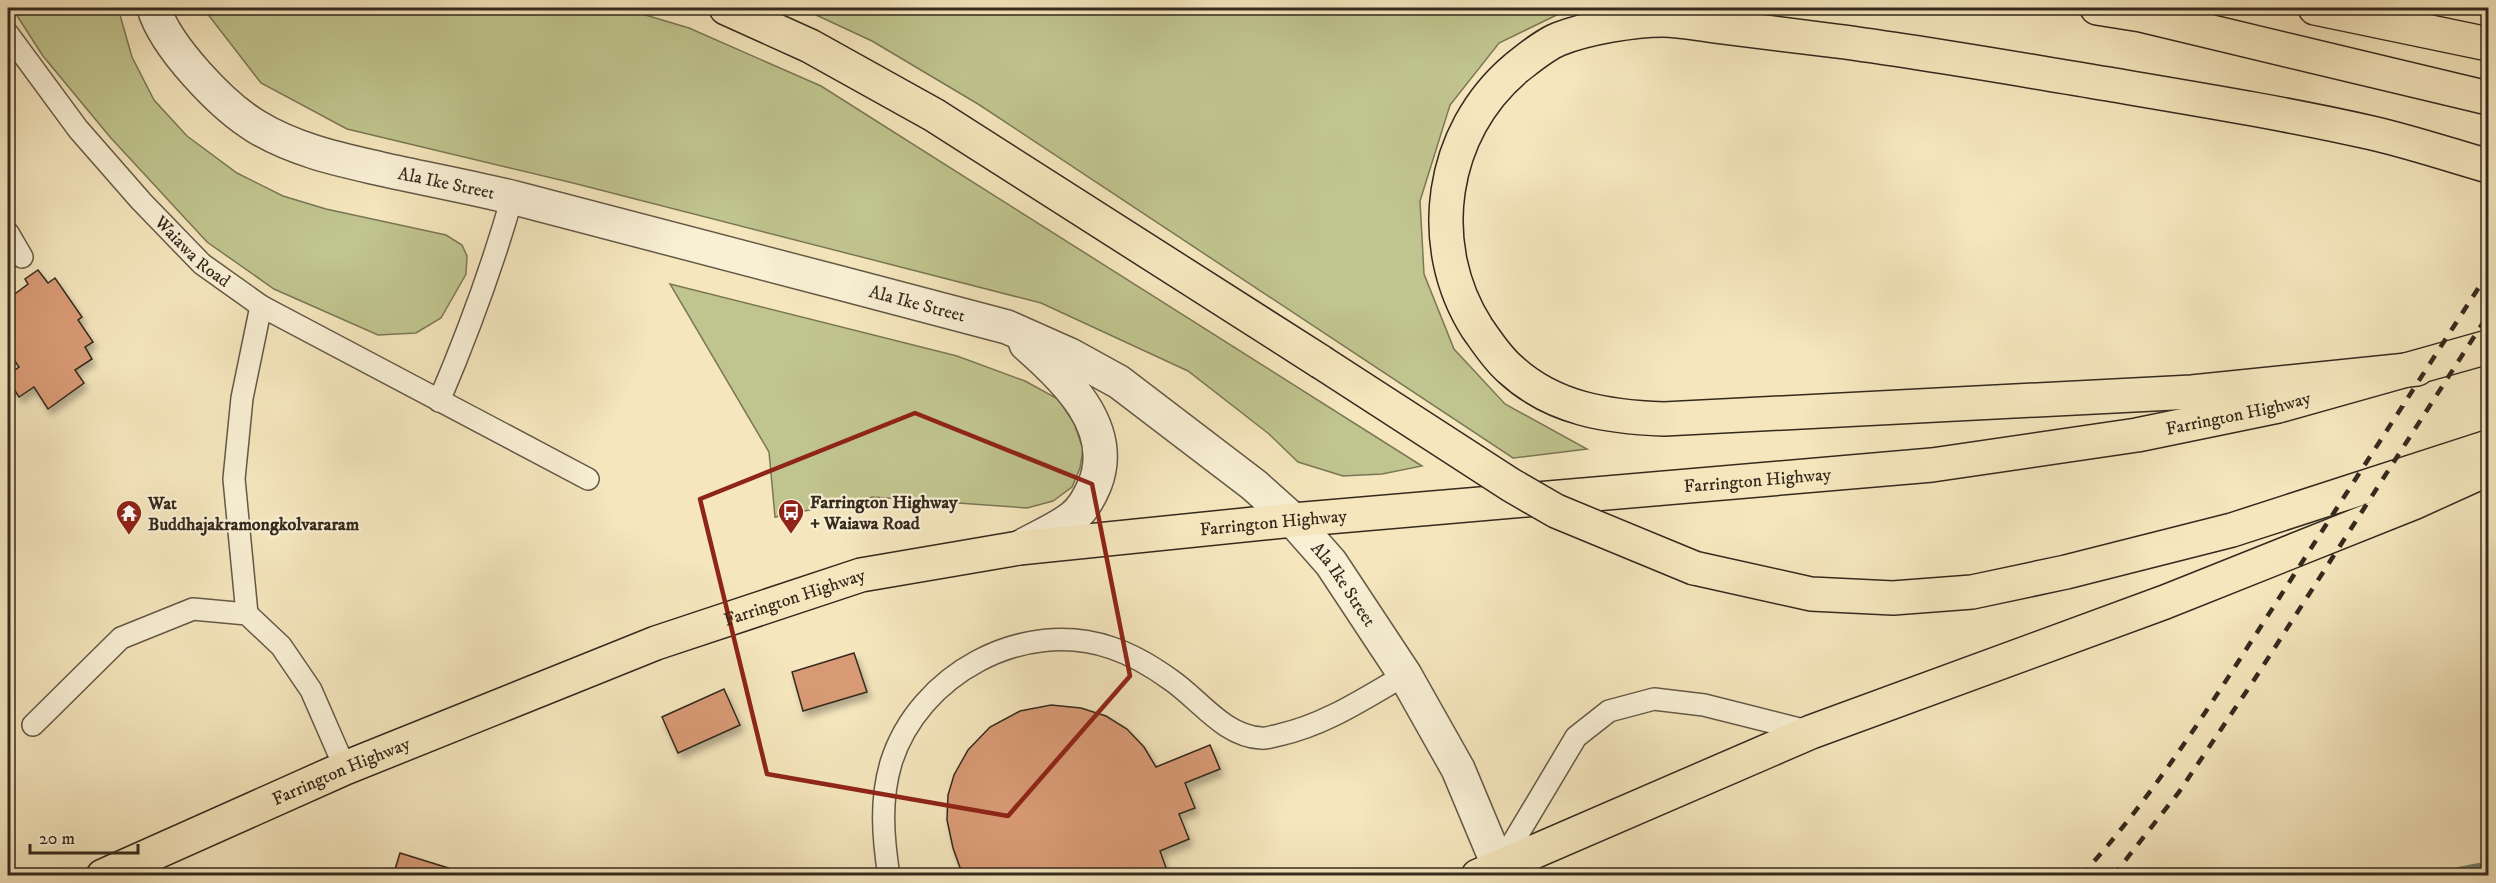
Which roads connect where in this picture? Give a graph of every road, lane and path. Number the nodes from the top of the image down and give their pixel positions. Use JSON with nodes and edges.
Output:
{"nodes":[{"id":1,"x":154,"y":8,"type":"edge"},
{"id":2,"x":726,"y":8,"type":"edge"},
{"id":3,"x":2097,"y":8,"type":"edge"},
{"id":4,"x":2315,"y":8,"type":"edge"},
{"id":5,"x":8,"y":34,"type":"edge"},
{"id":6,"x":2488,"y":44,"type":"edge"},
{"id":7,"x":2488,"y":98,"type":"edge"},
{"id":8,"x":2488,"y":166,"type":"edge"},
{"id":9,"x":512,"y":198,"type":"junction"},
{"id":10,"x":8,"y":233,"type":"edge"},
{"id":11,"x":22,"y":258,"type":"dead end"},
{"id":12,"x":261,"y":306,"type":"junction"},
{"id":13,"x":1007,"y":327,"type":"junction"},
{"id":14,"x":2488,"y":347,"type":"edge"},
{"id":15,"x":2416,"y":369,"type":"junction"},
{"id":16,"x":439,"y":401,"type":"junction"},
{"id":17,"x":2488,"y":447,"type":"edge"},
{"id":18,"x":2488,"y":468,"type":"edge"},
{"id":19,"x":588,"y":479,"type":"dead end"},
{"id":20,"x":1293,"y":519,"type":"junction"},
{"id":21,"x":1019,"y":548,"type":"junction"},
{"id":22,"x":247,"y":614,"type":"junction"},
{"id":23,"x":1405,"y":675,"type":"junction"},
{"id":24,"x":33,"y":725,"type":"dead end"},
{"id":25,"x":1811,"y":732,"type":"junction"},
{"id":26,"x":345,"y":768,"type":"junction"},
{"id":27,"x":1489,"y":871,"type":"edge"},
{"id":28,"x":103,"y":876,"type":"edge"},
{"id":29,"x":889,"y":876,"type":"edge"}],
"edges":[{"from":1,"to":9,"type":"street","name":"Ala Ike Street"},
{"from":2,"to":17,"type":"main road","bridge":true},
{"from":3,"to":7,"type":"main road"},
{"from":4,"to":6,"type":"main road"},
{"from":5,"to":12,"type":"lane","name":"Waiawa Road"},
{"from":8,"to":15,"type":"main road"},
{"from":9,"to":13,"type":"street","name":"Ala Ike Street"},
{"from":9,"to":16,"type":"lane"},
{"from":10,"to":11,"type":"lane"},
{"from":12,"to":16,"type":"lane","name":"Waiawa Road"},
{"from":12,"to":22,"type":"lane"},
{"from":13,"to":20,"type":"street","name":"Ala Ike Street"},
{"from":13,"to":21,"type":"street"},
{"from":14,"to":15,"type":"main road","name":"Farrington Highway"},
{"from":15,"to":20,"type":"main road","name":"Farrington Highway"},
{"from":16,"to":19,"type":"lane","name":"Waiawa Road"},
{"from":18,"to":25,"type":"main road"},
{"from":20,"to":21,"type":"main road","name":"Farrington Highway"},
{"from":20,"to":23,"type":"street","name":"Ala Ike Street"},
{"from":21,"to":26,"type":"main road","name":"Farrington Highway"},
{"from":22,"to":24,"type":"lane"},
{"from":22,"to":26,"type":"lane"},
{"from":23,"to":27,"type":"street","name":"Ala Ike Street"},
{"from":23,"to":29,"type":"lane"},
{"from":25,"to":27,"type":"main road"},
{"from":25,"to":27,"type":"lane"},
{"from":26,"to":28,"type":"main road","name":"Farrington Highway"}]}
